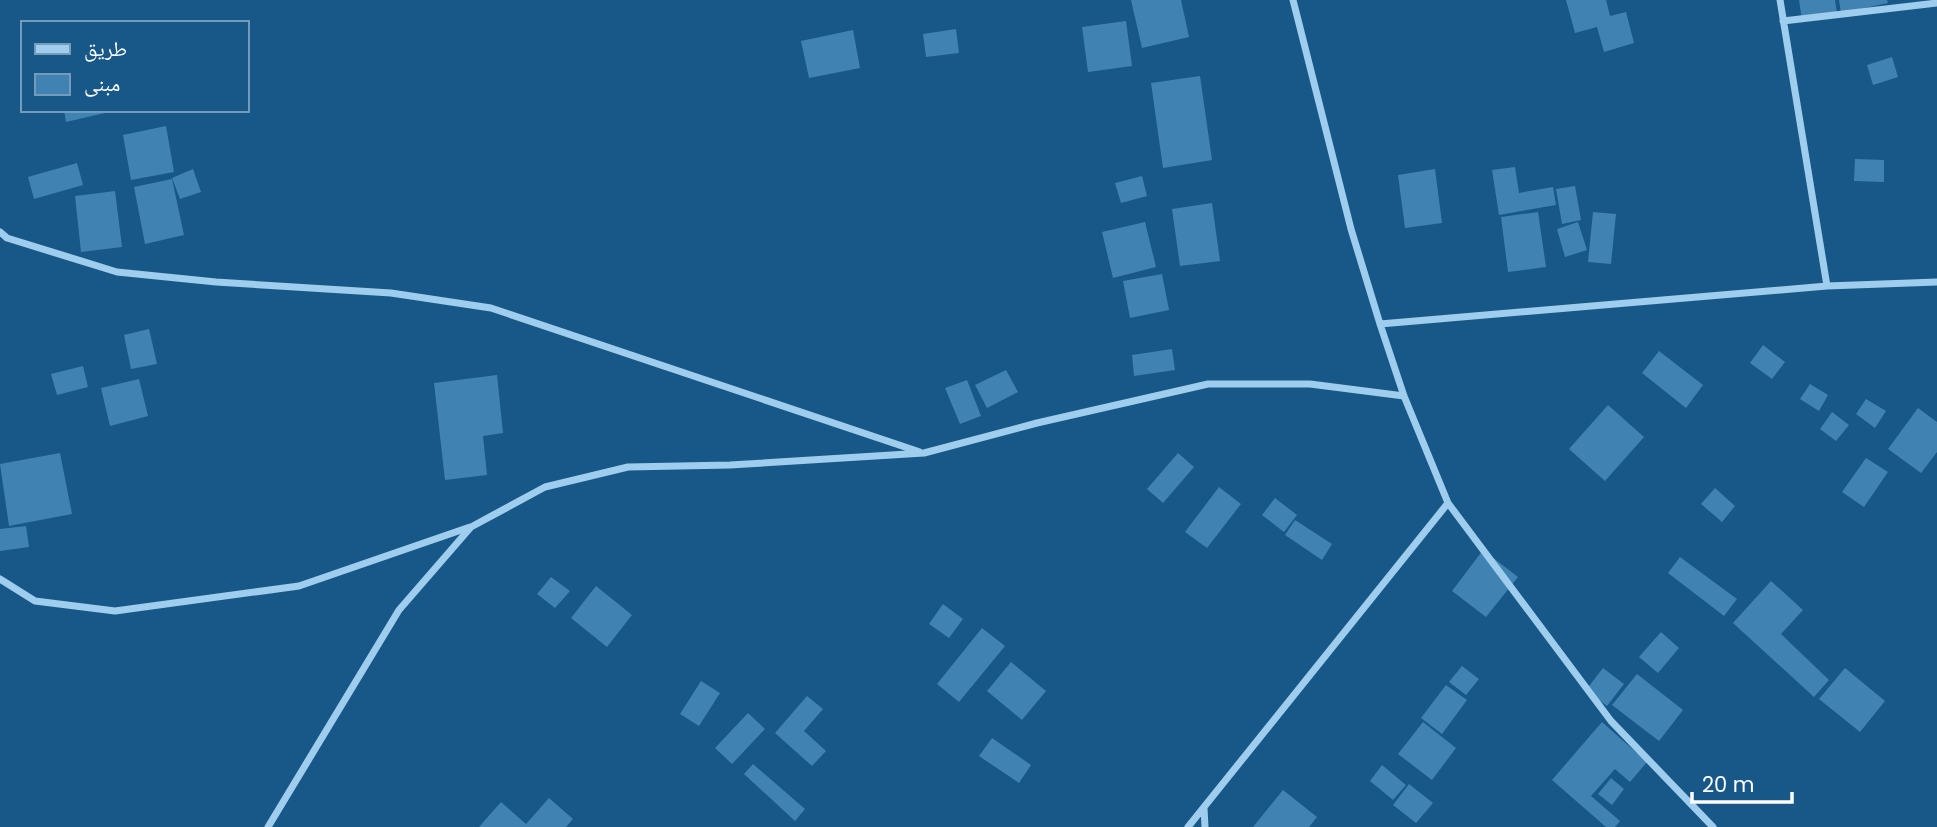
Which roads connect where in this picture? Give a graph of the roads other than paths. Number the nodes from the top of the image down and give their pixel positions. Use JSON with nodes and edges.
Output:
{"nodes":[{"id":1,"x":1293,"y":0,"type":"edge"},
{"id":2,"x":1780,"y":0,"type":"edge"},
{"id":3,"x":1937,"y":3,"type":"edge"},
{"id":4,"x":1783,"y":21,"type":"junction"},
{"id":5,"x":0,"y":232,"type":"edge"},
{"id":6,"x":1937,"y":282,"type":"edge"},
{"id":7,"x":1827,"y":286,"type":"junction"},
{"id":8,"x":1380,"y":324,"type":"junction"},
{"id":9,"x":1404,"y":396,"type":"junction"},
{"id":10,"x":924,"y":453,"type":"junction"},
{"id":11,"x":1448,"y":503,"type":"junction"},
{"id":12,"x":471,"y":527,"type":"junction"},
{"id":13,"x":0,"y":579,"type":"edge"},
{"id":14,"x":1204,"y":808,"type":"junction"},
{"id":15,"x":268,"y":827,"type":"edge"},
{"id":16,"x":1188,"y":827,"type":"edge"},
{"id":17,"x":1205,"y":827,"type":"edge"},
{"id":18,"x":1713,"y":827,"type":"edge"}],
"edges":[{"from":1,"to":8,"type":"street"},
{"from":2,"to":4,"type":"street"},
{"from":3,"to":4,"type":"street"},
{"from":4,"to":7,"type":"street"},
{"from":5,"to":10,"type":"street"},
{"from":6,"to":7,"type":"street"},
{"from":7,"to":8,"type":"street"},
{"from":8,"to":9,"type":"street"},
{"from":9,"to":10,"type":"street"},
{"from":9,"to":11,"type":"street"},
{"from":10,"to":12,"type":"street"},
{"from":11,"to":14,"type":"street"},
{"from":11,"to":18,"type":"street"},
{"from":12,"to":13,"type":"street"},
{"from":12,"to":15,"type":"street"},
{"from":14,"to":16,"type":"street"},
{"from":14,"to":17,"type":"street"}]}
